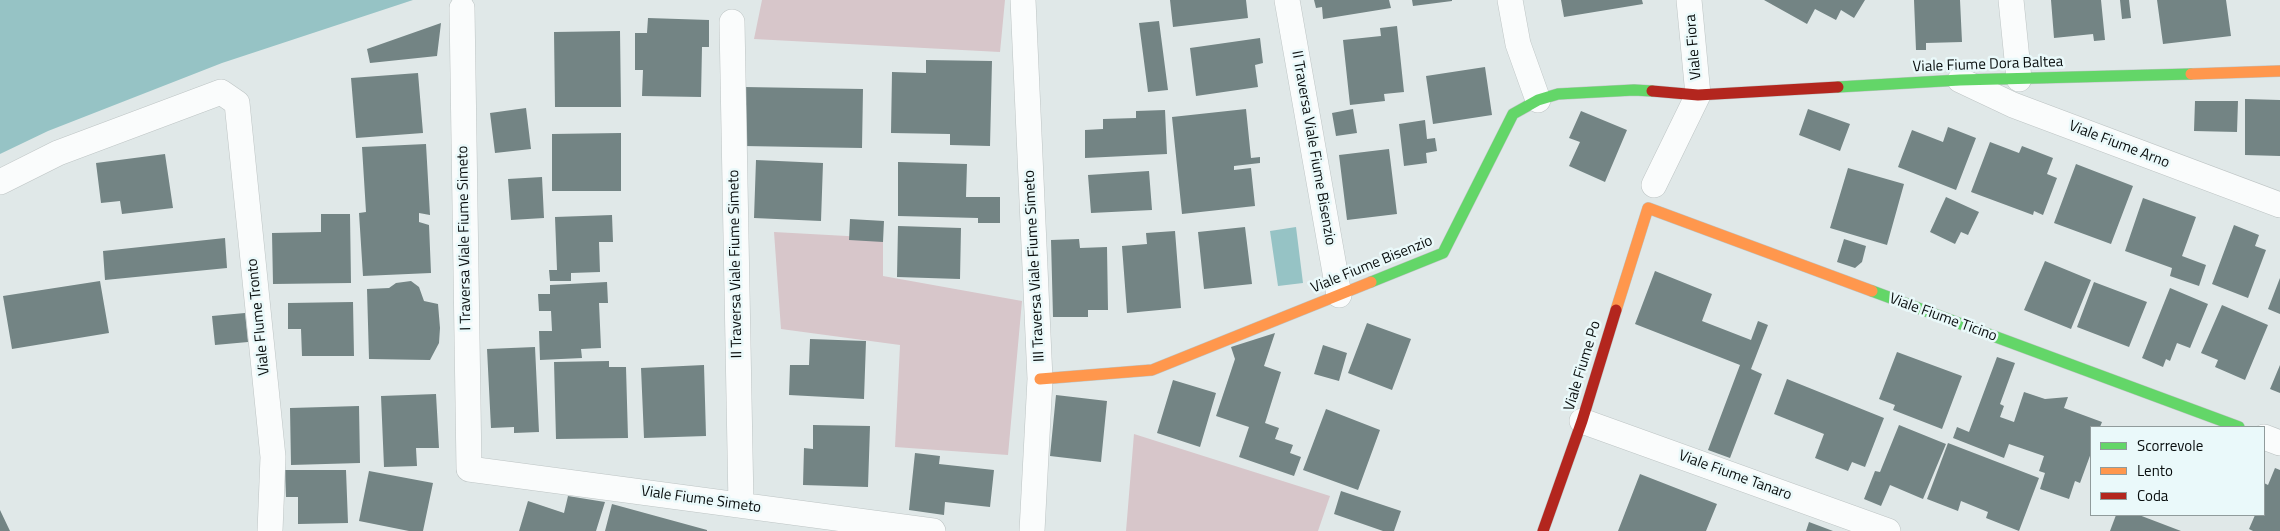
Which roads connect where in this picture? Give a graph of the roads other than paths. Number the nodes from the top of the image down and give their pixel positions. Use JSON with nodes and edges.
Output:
{"nodes":[{"id":1,"x":1023,"y":0,"type":"edge"},
{"id":2,"x":1286,"y":0,"type":"edge"},
{"id":3,"x":1510,"y":0,"type":"edge"},
{"id":4,"x":1690,"y":0,"type":"edge"},
{"id":5,"x":2011,"y":0,"type":"edge"},
{"id":6,"x":462,"y":8,"type":"dead end"},
{"id":7,"x":732,"y":22,"type":"dead end"},
{"id":8,"x":2280,"y":71,"type":"edge"},
{"id":9,"x":2020,"y":79,"type":"junction"},
{"id":10,"x":1960,"y":80,"type":"junction"},
{"id":11,"x":1698,"y":95,"type":"junction"},
{"id":12,"x":1538,"y":100,"type":"junction"},
{"id":13,"x":0,"y":182,"type":"edge"},
{"id":14,"x":1651,"y":196,"type":"junction"},
{"id":15,"x":2280,"y":205,"type":"edge"},
{"id":16,"x":1339,"y":295,"type":"junction"},
{"id":17,"x":1040,"y":379,"type":"junction"},
{"id":18,"x":1582,"y":420,"type":"junction"},
{"id":19,"x":2235,"y":426,"type":"edge"},
{"id":20,"x":2265,"y":437,"type":"edge"},
{"id":21,"x":2280,"y":443,"type":"edge"},
{"id":22,"x":469,"y":469,"type":"joint"},
{"id":23,"x":741,"y":505,"type":"junction"},
{"id":24,"x":786,"y":521,"type":"edge"},
{"id":25,"x":270,"y":531,"type":"edge"},
{"id":26,"x":933,"y":531,"type":"edge"},
{"id":27,"x":1032,"y":531,"type":"edge"},
{"id":28,"x":1543,"y":531,"type":"edge"},
{"id":29,"x":1888,"y":531,"type":"edge"}],
"edges":[{"from":1,"to":17,"type":"street","name":"III Traversa Viale Fiume Simeto"},
{"from":2,"to":16,"type":"street","name":"II Traversa Viale Fiume Bisenzio"},
{"from":3,"to":12,"type":"street"},
{"from":4,"to":11,"type":"street","name":"Viale Fiora"},
{"from":5,"to":9,"type":"street"},
{"from":6,"to":22,"type":"street","name":"I Traversa Viale Fiume Simeto"},
{"from":7,"to":23,"type":"street","name":"II Traversa Viale Fiume Simeto"},
{"from":8,"to":9,"type":"street","name":"Viale Fiume Dora Baltea"},
{"from":9,"to":10,"type":"street","name":"Viale Fiume Dora Baltea"},
{"from":10,"to":11,"type":"street","name":"Viale Fiume Dora Baltea"},
{"from":10,"to":15,"type":"street","name":"Viale Fiume Arno"},
{"from":11,"to":12,"type":"street","name":"Viale Fiume Bisenzio"},
{"from":11,"to":14,"type":"street"},
{"from":12,"to":16,"type":"street","name":"Viale Fiume Bisenzio"},
{"from":13,"to":25,"type":"street","name":"Viale FIume Tronto"},
{"from":14,"to":18,"type":"street","name":"Viale Fiume Po"},
{"from":14,"to":19,"type":"street","name":"Viale Fiume Ticino"},
{"from":16,"to":17,"type":"street","name":"Viale Fiume Bisenzio"},
{"from":17,"to":27,"type":"street","name":"III Traversa Viale Fiume Simeto"},
{"from":18,"to":28,"type":"street","name":"Viale Fiume Po"},
{"from":18,"to":29,"type":"street","name":"Viale Fiume Tanaro"},
{"from":20,"to":21,"type":"street"},
{"from":22,"to":23,"type":"street","name":"Viale Fiume Simeto"},
{"from":23,"to":24,"type":"street","name":"Viale Fiume Simeto"},
{"from":24,"to":26,"type":"street","name":"Viale Fiume Simeto"}]}
